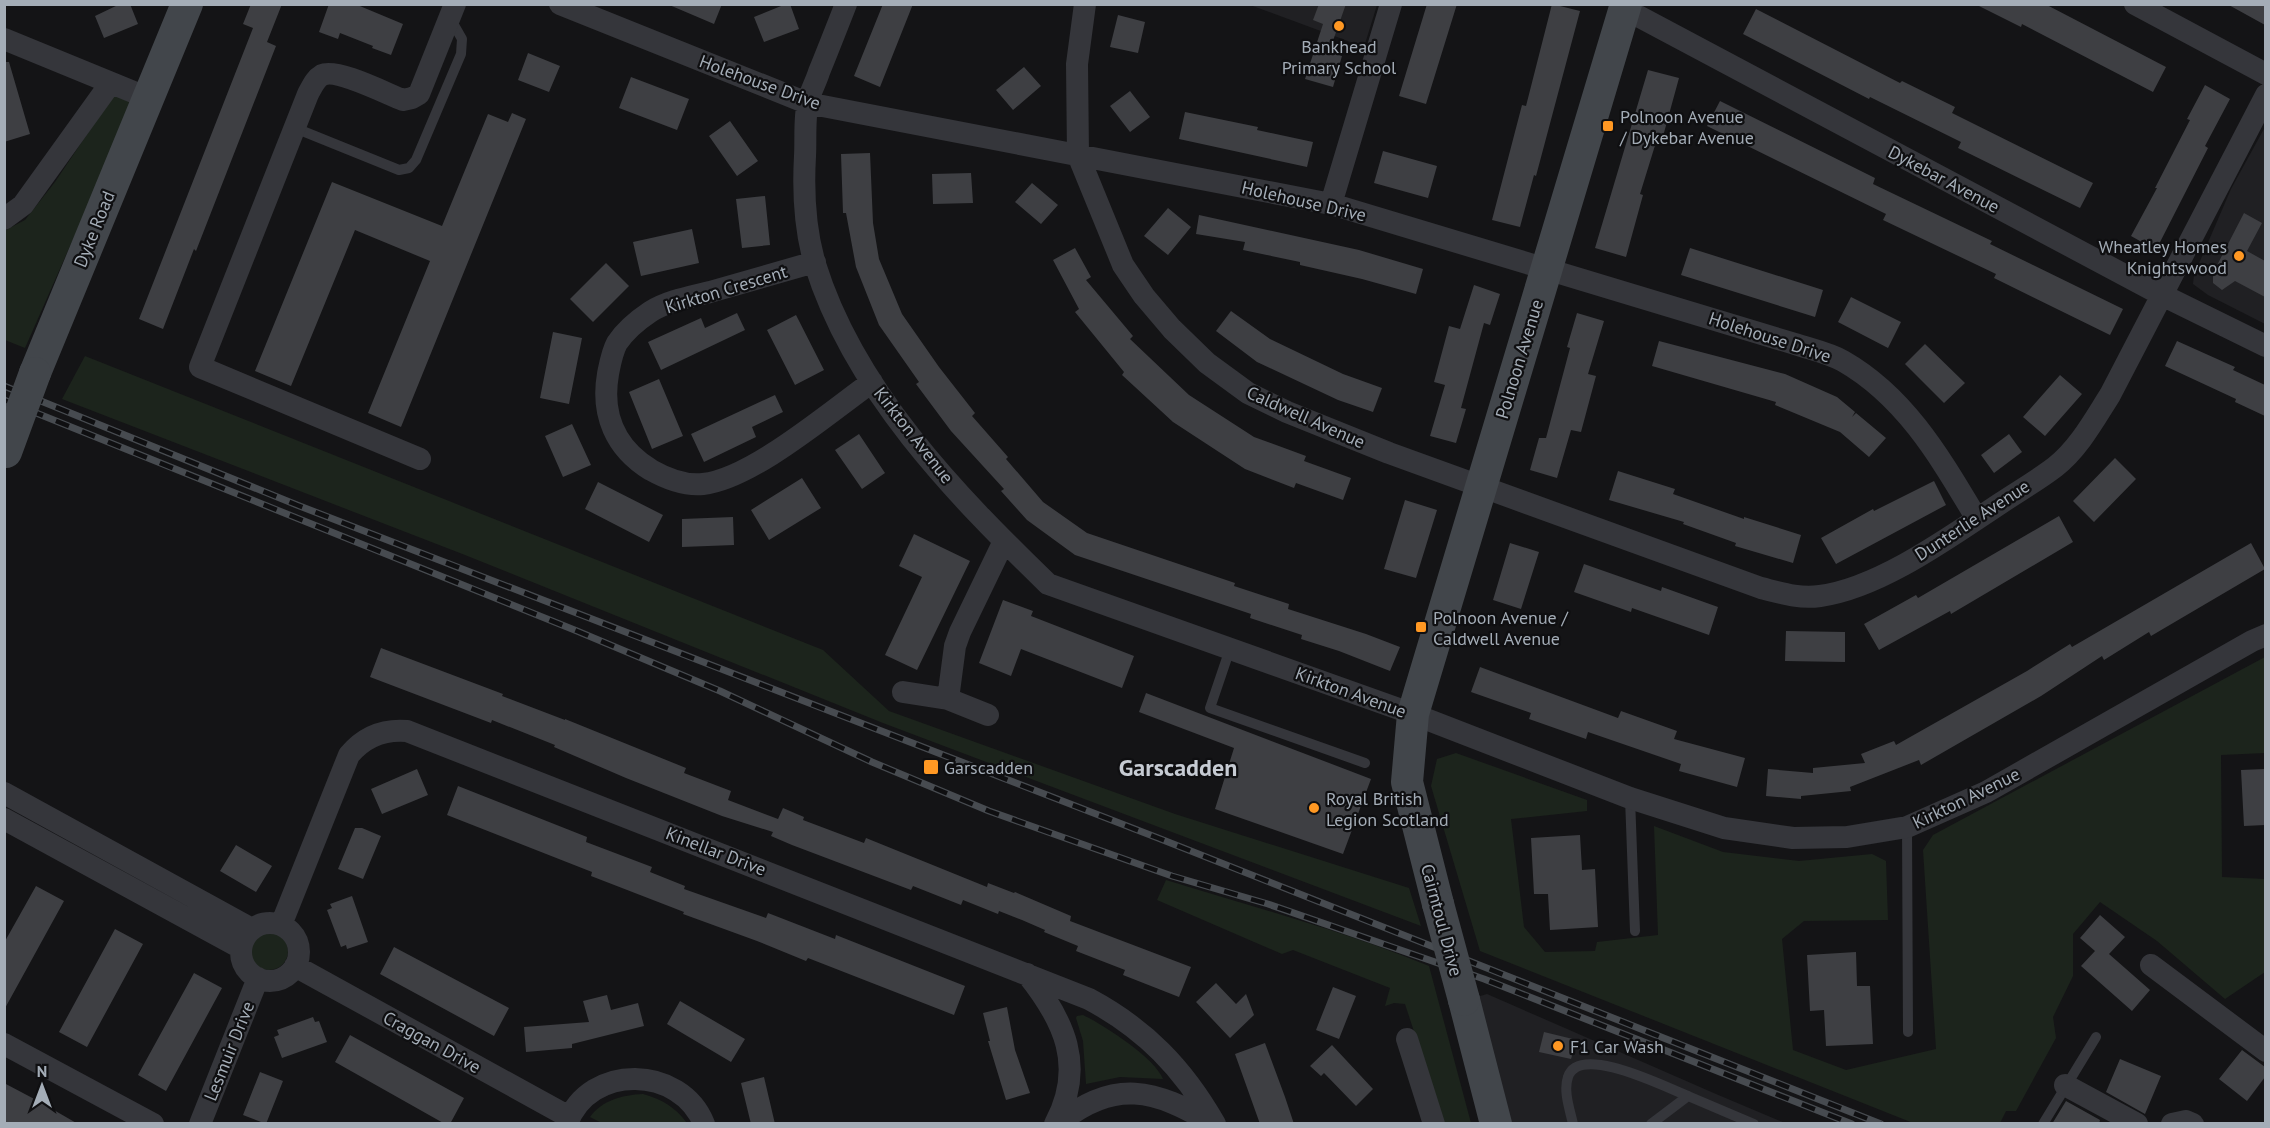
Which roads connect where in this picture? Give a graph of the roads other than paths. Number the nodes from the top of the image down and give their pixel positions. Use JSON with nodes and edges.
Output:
{"nodes":[{"id":1,"x":186,"y":4,"type":"edge"},
{"id":2,"x":560,"y":4,"type":"edge"},
{"id":3,"x":846,"y":4,"type":"edge"},
{"id":4,"x":1085,"y":4,"type":"edge"},
{"id":5,"x":1391,"y":4,"type":"edge"},
{"id":6,"x":2135,"y":4,"type":"edge"},
{"id":7,"x":1625,"y":7,"type":"edge"},
{"id":8,"x":452,"y":11,"type":"edge"},
{"id":9,"x":4,"y":39,"type":"edge"},
{"id":10,"x":2265,"y":74,"type":"edge"},
{"id":11,"x":111,"y":84,"type":"junction"},
{"id":12,"x":2265,"y":94,"type":"edge"},
{"id":13,"x":148,"y":98,"type":"junction"},
{"id":14,"x":807,"y":103,"type":"junction"},
{"id":15,"x":295,"y":128,"type":"junction"},
{"id":16,"x":1078,"y":155,"type":"junction"},
{"id":17,"x":1331,"y":204,"type":"junction"},
{"id":18,"x":4,"y":219,"type":"edge"},
{"id":19,"x":815,"y":262,"type":"junction"},
{"id":20,"x":1546,"y":268,"type":"junction"},
{"id":21,"x":2162,"y":295,"type":"junction"},
{"id":22,"x":2265,"y":346,"type":"edge"},
{"id":23,"x":872,"y":382,"type":"junction"},
{"id":24,"x":5,"y":454,"type":"edge"},
{"id":25,"x":420,"y":459,"type":"dead end"},
{"id":26,"x":1483,"y":486,"type":"junction"},
{"id":27,"x":1977,"y":519,"type":"junction"},
{"id":28,"x":1004,"y":541,"type":"junction"},
{"id":29,"x":2265,"y":635,"type":"edge"},
{"id":30,"x":1230,"y":649,"type":"junction"},
{"id":31,"x":903,"y":692,"type":"dead end"},
{"id":32,"x":948,"y":699,"type":"junction"},
{"id":33,"x":1413,"y":714,"type":"junction"},
{"id":34,"x":988,"y":716,"type":"dead end"},
{"id":35,"x":1365,"y":763,"type":"dead end"},
{"id":36,"x":4,"y":793,"type":"edge"},
{"id":37,"x":1630,"y":798,"type":"junction"},
{"id":38,"x":4,"y":819,"type":"edge"},
{"id":39,"x":1907,"y":827,"type":"junction"},
{"id":40,"x":281,"y":925,"type":"junction"},
{"id":41,"x":1635,"y":930,"type":"dead end"},
{"id":42,"x":247,"y":939,"type":"junction"},
{"id":43,"x":2151,"y":965,"type":"dead end"},
{"id":44,"x":296,"y":966,"type":"junction"},
{"id":45,"x":1025,"y":972,"type":"junction"},
{"id":46,"x":258,"y":978,"type":"junction"},
{"id":47,"x":1908,"y":1032,"type":"dead end"},
{"id":48,"x":2096,"y":1036,"type":"dead end"},
{"id":49,"x":1407,"y":1039,"type":"dead end"},
{"id":50,"x":4,"y":1044,"type":"edge"},
{"id":51,"x":2265,"y":1051,"type":"edge"},
{"id":52,"x":2065,"y":1085,"type":"junction"},
{"id":53,"x":1688,"y":1096,"type":"junction"},
{"id":54,"x":568,"y":1120,"type":"edge"},
{"id":55,"x":153,"y":1124,"type":"edge"},
{"id":56,"x":200,"y":1124,"type":"edge"},
{"id":57,"x":704,"y":1124,"type":"edge"},
{"id":58,"x":1056,"y":1124,"type":"edge"},
{"id":59,"x":1214,"y":1124,"type":"edge"},
{"id":60,"x":1434,"y":1124,"type":"edge"},
{"id":61,"x":1496,"y":1124,"type":"edge"},
{"id":62,"x":1573,"y":1124,"type":"edge"},
{"id":63,"x":1651,"y":1124,"type":"edge"},
{"id":64,"x":1754,"y":1124,"type":"edge"},
{"id":65,"x":2043,"y":1124,"type":"edge"},
{"id":66,"x":2137,"y":1124,"type":"edge"},
{"id":67,"x":2172,"y":1124,"type":"edge"},
{"id":68,"x":2193,"y":1124,"type":"edge"}],
"edges":[{"from":1,"to":13,"type":"street","name":"Dyke Road"},
{"from":2,"to":14,"type":"street","name":"Holehouse Drive"},
{"from":3,"to":14,"type":"street","name":"Kirkton Avenue"},
{"from":4,"to":16,"type":"street","name":"Caldwell Avenue"},
{"from":5,"to":17,"type":"street"},
{"from":6,"to":10,"type":"street"},
{"from":7,"to":20,"type":"street","name":"Polnoon Avenue"},
{"from":7,"to":21,"type":"street","name":"Dykebar Avenue"},
{"from":8,"to":15,"type":"street"},
{"from":8,"to":15,"type":"lane"},
{"from":9,"to":11,"type":"street"},
{"from":11,"to":13,"type":"street"},
{"from":11,"to":18,"type":"street"},
{"from":12,"to":21,"type":"street","name":"Dunterlie Avenue"},
{"from":13,"to":24,"type":"street","name":"Dyke Road","bridge":true},
{"from":14,"to":16,"type":"street","name":"Holehouse Drive"},
{"from":14,"to":19,"type":"street","name":"Kirkton Avenue"},
{"from":15,"to":25,"type":"street"},
{"from":16,"to":17,"type":"street","name":"Holehouse Drive"},
{"from":16,"to":26,"type":"street","name":"Caldwell Avenue"},
{"from":17,"to":20,"type":"street","name":"Holehouse Drive"},
{"from":19,"to":23,"type":"street","name":"Kirkton Avenue"},
{"from":19,"to":23,"type":"street","name":"Kirkton Crescent"},
{"from":20,"to":26,"type":"street","name":"Polnoon Avenue"},
{"from":20,"to":27,"type":"street","name":"Holehouse Drive"},
{"from":21,"to":22,"type":"street","name":"Dykebar Avenue"},
{"from":21,"to":27,"type":"street","name":"Dunterlie Avenue"},
{"from":23,"to":28,"type":"street","name":"Kirkton Avenue"},
{"from":26,"to":27,"type":"street","name":"Dunterlie Avenue"},
{"from":26,"to":33,"type":"street","name":"Polnoon Avenue"},
{"from":28,"to":30,"type":"street","name":"Kirkton Avenue"},
{"from":28,"to":32,"type":"street"},
{"from":29,"to":39,"type":"street","name":"Kirkton Avenue"},
{"from":30,"to":33,"type":"street","name":"Kirkton Avenue"},
{"from":30,"to":35,"type":"lane"},
{"from":31,"to":32,"type":"street"},
{"from":32,"to":34,"type":"street"},
{"from":33,"to":37,"type":"street","name":"Kirkton Avenue"},
{"from":33,"to":61,"type":"street","name":"Cairntoul Drive","bridge":true},
{"from":36,"to":42,"type":"street"},
{"from":37,"to":39,"type":"street","name":"Kirkton Avenue"},
{"from":37,"to":41,"type":"lane"},
{"from":38,"to":42,"type":"street"},
{"from":39,"to":47,"type":"lane"},
{"from":40,"to":42,"type":"street"},
{"from":40,"to":44,"type":"street"},
{"from":40,"to":45,"type":"street","name":"Kinellar Drive"},
{"from":42,"to":46,"type":"street"},
{"from":43,"to":51,"type":"street"},
{"from":44,"to":46,"type":"street"},
{"from":44,"to":54,"type":"street","name":"Craggan Drive"},
{"from":45,"to":58,"type":"street"},
{"from":45,"to":59,"type":"street","name":"Kinellar Drive"},
{"from":46,"to":56,"type":"street","name":"Lesmuir Drive"},
{"from":48,"to":52,"type":"lane"},
{"from":49,"to":60,"type":"street"},
{"from":50,"to":55,"type":"street"},
{"from":52,"to":65,"type":"lane"},
{"from":52,"to":66,"type":"street"},
{"from":53,"to":62,"type":"lane"},
{"from":53,"to":63,"type":"lane"},
{"from":53,"to":64,"type":"lane"},
{"from":54,"to":57,"type":"street","name":"Craggan Drive"},
{"from":58,"to":59,"type":"street"},
{"from":67,"to":68,"type":"street"}]}
